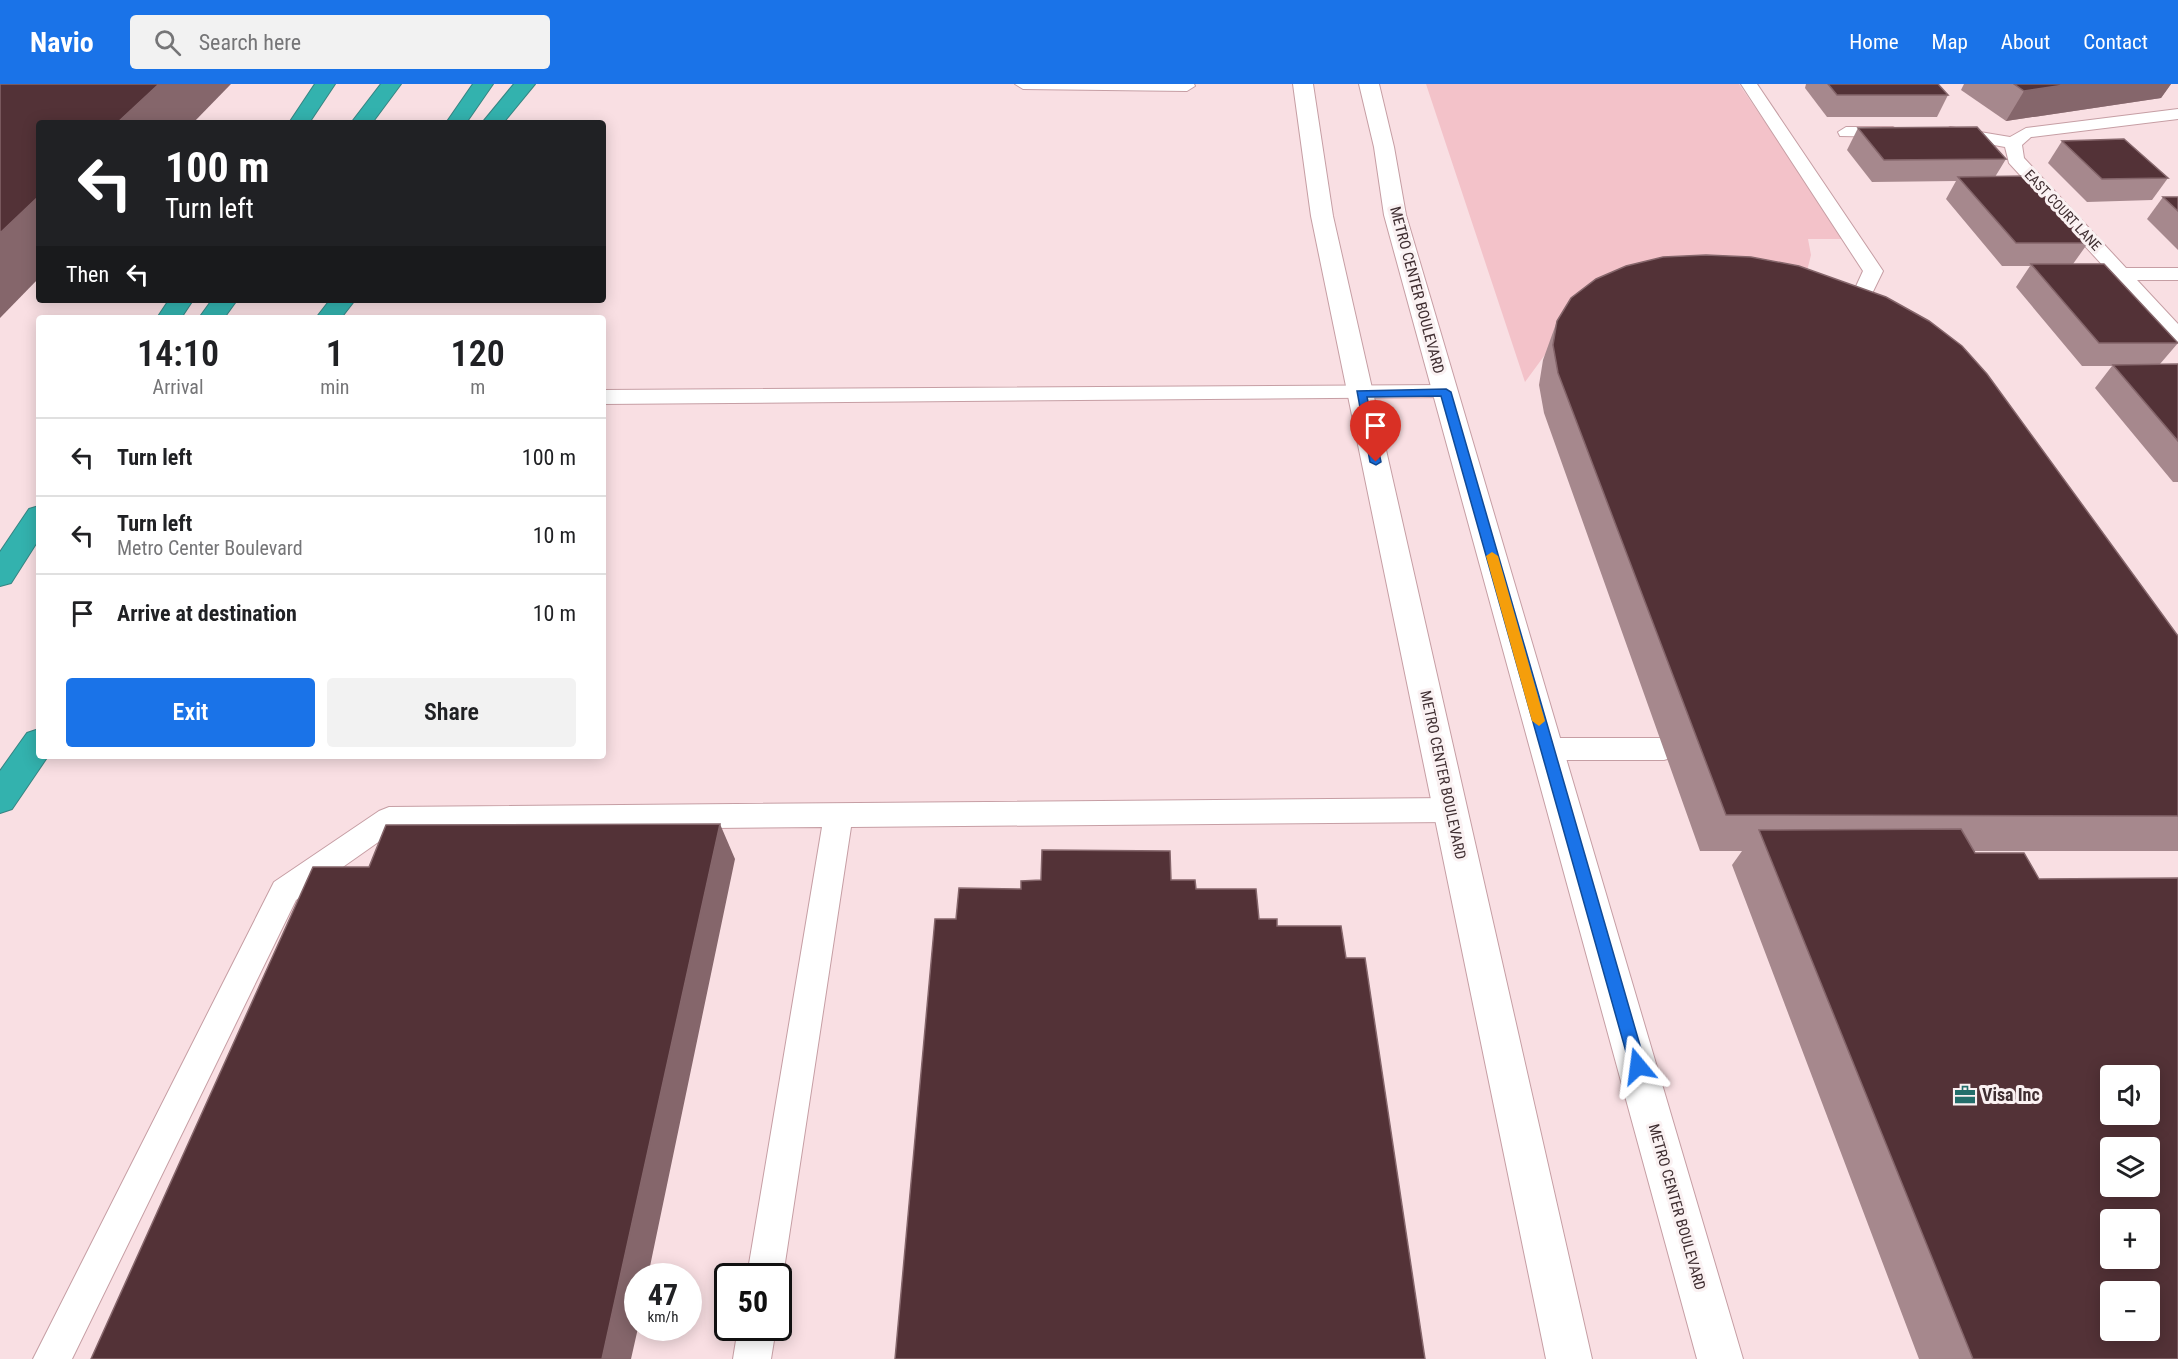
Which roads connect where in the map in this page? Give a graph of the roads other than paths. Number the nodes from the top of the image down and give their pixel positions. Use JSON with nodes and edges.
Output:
{"nodes":[{"id":1,"x":325,"y":84,"type":"edge"},
{"id":2,"x":391,"y":84,"type":"edge"},
{"id":3,"x":483,"y":84,"type":"edge"},
{"id":4,"x":525,"y":84,"type":"edge"},
{"id":5,"x":1023,"y":84,"type":"edge"},
{"id":6,"x":1303,"y":84,"type":"edge"},
{"id":7,"x":1369,"y":84,"type":"edge"},
{"id":8,"x":1749,"y":84,"type":"edge"},
{"id":9,"x":1187,"y":86,"type":"dead end"},
{"id":10,"x":2178,"y":114,"type":"edge"},
{"id":11,"x":301,"y":120,"type":"edge"},
{"id":12,"x":363,"y":120,"type":"edge"},
{"id":13,"x":458,"y":120,"type":"edge"},
{"id":14,"x":495,"y":120,"type":"edge"},
{"id":15,"x":1846,"y":132,"type":"dead end"},
{"id":16,"x":1905,"y":132,"type":"edge"},
{"id":17,"x":1928,"y":132,"type":"edge"},
{"id":18,"x":2013,"y":143,"type":"junction"},
{"id":19,"x":2121,"y":274,"type":"junction"},
{"id":20,"x":2178,"y":274,"type":"edge"},
{"id":21,"x":223,"y":303,"type":"edge"},
{"id":22,"x":341,"y":303,"type":"edge"},
{"id":23,"x":1858,"y":303,"type":"edge"},
{"id":24,"x":213,"y":315,"type":"edge"},
{"id":25,"x":329,"y":315,"type":"edge"},
{"id":26,"x":2178,"y":336,"type":"edge"},
{"id":27,"x":1446,"y":392,"type":"junction"},
{"id":28,"x":1361,"y":393,"type":"junction"},
{"id":29,"x":606,"y":397,"type":"edge"},
{"id":30,"x":36,"y":521,"type":"edge"},
{"id":31,"x":36,"y":546,"type":"edge"},
{"id":32,"x":0,"y":575,"type":"edge"},
{"id":33,"x":0,"y":592,"type":"edge"},
{"id":34,"x":36,"y":746,"type":"edge"},
{"id":35,"x":1547,"y":749,"type":"junction"},
{"id":36,"x":1664,"y":750,"type":"dead end"},
{"id":37,"x":0,"y":800,"type":"edge"},
{"id":38,"x":1451,"y":810,"type":"junction"},
{"id":39,"x":838,"y":814,"type":"junction"},
{"id":40,"x":767,"y":1263,"type":"edge"},
{"id":41,"x":1555,"y":1294,"type":"junction"},
{"id":42,"x":755,"y":1341,"type":"edge"},
{"id":43,"x":52,"y":1359,"type":"edge"},
{"id":44,"x":752,"y":1359,"type":"edge"},
{"id":45,"x":1552,"y":1359,"type":"edge"},
{"id":46,"x":1569,"y":1359,"type":"edge"},
{"id":47,"x":1720,"y":1359,"type":"edge"}],
"edges":[{"from":1,"to":11,"type":"highway"},
{"from":2,"to":12,"type":"highway"},
{"from":3,"to":13,"type":"highway"},
{"from":4,"to":14,"type":"highway"},
{"from":5,"to":9,"type":"lane"},
{"from":6,"to":28,"type":"main road","name":"METRO CENTER BOULEVARD"},
{"from":7,"to":27,"type":"main road","name":"METRO CENTER BOULEVARD"},
{"from":8,"to":23,"type":"lane"},
{"from":10,"to":18,"type":"lane"},
{"from":15,"to":16,"type":"lane"},
{"from":17,"to":18,"type":"lane"},
{"from":18,"to":19,"type":"lane","name":"EAST COURT LANE"},
{"from":19,"to":20,"type":"lane"},
{"from":19,"to":26,"type":"lane","name":"EAST COURT LANE"},
{"from":21,"to":24,"type":"highway"},
{"from":22,"to":25,"type":"highway"},
{"from":27,"to":28,"type":"lane"},
{"from":27,"to":35,"type":"main road","name":"METRO CENTER BOULEVARD"},
{"from":28,"to":29,"type":"lane"},
{"from":28,"to":38,"type":"main road","name":"METRO CENTER BOULEVARD"},
{"from":30,"to":32,"type":"highway"},
{"from":31,"to":33,"type":"highway"},
{"from":34,"to":37,"type":"highway"},
{"from":35,"to":36,"type":"lane"},
{"from":35,"to":47,"type":"main road","name":"METRO CENTER BOULEVARD"},
{"from":38,"to":39,"type":"lane"},
{"from":38,"to":41,"type":"main road","name":"METRO CENTER BOULEVARD"},
{"from":39,"to":40,"type":"lane"},
{"from":39,"to":43,"type":"lane"},
{"from":41,"to":45,"type":"main road"},
{"from":41,"to":46,"type":"main road","name":"METRO CENTER BOULEVARD"},
{"from":42,"to":44,"type":"lane"}]}
